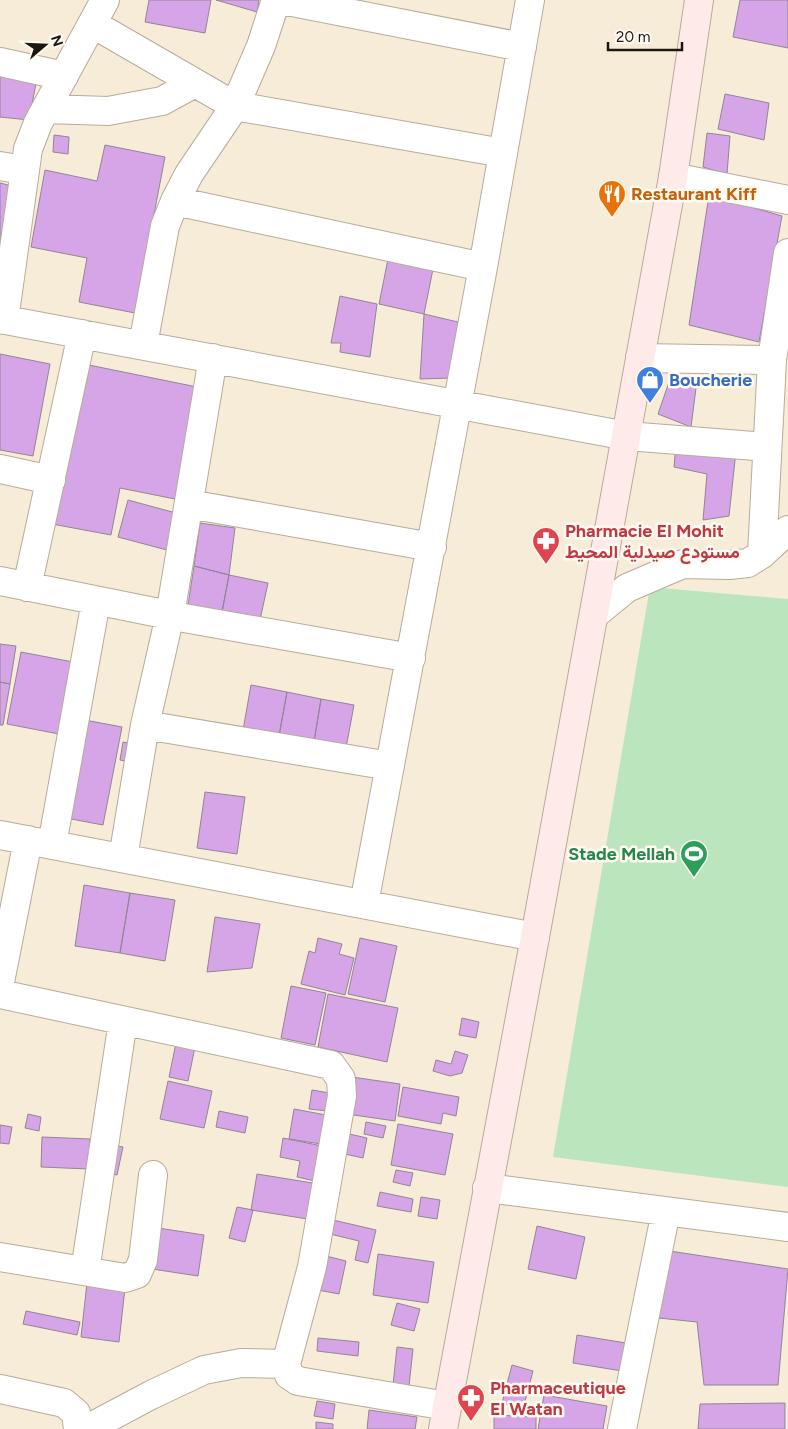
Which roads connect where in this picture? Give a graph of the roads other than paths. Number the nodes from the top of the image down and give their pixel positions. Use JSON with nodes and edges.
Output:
{"nodes":[{"id":1,"x":106,"y":0,"type":"edge"},
{"id":2,"x":276,"y":0,"type":"edge"},
{"id":3,"x":282,"y":0,"type":"edge"},
{"id":4,"x":530,"y":0,"type":"edge"},
{"id":5,"x":699,"y":0,"type":"edge"},
{"id":6,"x":93,"y":24,"type":"junction"},
{"id":7,"x":522,"y":47,"type":"junction"},
{"id":8,"x":0,"y":62,"type":"edge"},
{"id":9,"x":64,"y":76,"type":"junction"},
{"id":10,"x":195,"y":83,"type":"junction"},
{"id":11,"x":235,"y":106,"type":"junction"},
{"id":12,"x":46,"y":109,"type":"junction"},
{"id":13,"x":503,"y":153,"type":"junction"},
{"id":14,"x":12,"y":168,"type":"edge"},
{"id":15,"x":673,"y":177,"type":"junction"},
{"id":16,"x":788,"y":200,"type":"edge"},
{"id":17,"x":175,"y":201,"type":"junction"},
{"id":18,"x":788,"y":253,"type":"edge"},
{"id":19,"x":483,"y":267,"type":"junction"},
{"id":20,"x":783,"y":315,"type":"edge"},
{"id":21,"x":2,"y":320,"type":"edge"},
{"id":22,"x":82,"y":334,"type":"junction"},
{"id":23,"x":143,"y":345,"type":"junction"},
{"id":24,"x":213,"y":358,"type":"junction"},
{"id":25,"x":640,"y":358,"type":"junction"},
{"id":26,"x":772,"y":360,"type":"junction"},
{"id":27,"x":458,"y":403,"type":"junction"},
{"id":28,"x":626,"y":436,"type":"junction"},
{"id":29,"x":767,"y":447,"type":"junction"},
{"id":30,"x":0,"y":469,"type":"edge"},
{"id":31,"x":51,"y":480,"type":"junction"},
{"id":32,"x":189,"y":504,"type":"junction"},
{"id":33,"x":788,"y":530,"type":"edge"},
{"id":34,"x":432,"y":547,"type":"junction"},
{"id":35,"x":762,"y":554,"type":"junction"},
{"id":36,"x":0,"y":581,"type":"edge"},
{"id":37,"x":28,"y":587,"type":"junction"},
{"id":38,"x":96,"y":601,"type":"junction"},
{"id":39,"x":594,"y":615,"type":"junction"},
{"id":40,"x":170,"y":616,"type":"junction"},
{"id":41,"x":411,"y":658,"type":"junction"},
{"id":42,"x":145,"y":725,"type":"junction"},
{"id":43,"x":390,"y":766,"type":"junction"},
{"id":44,"x":0,"y":835,"type":"edge"},
{"id":45,"x":40,"y":842,"type":"junction"},
{"id":46,"x":123,"y":858,"type":"junction"},
{"id":47,"x":364,"y":904,"type":"junction"},
{"id":48,"x":535,"y":937,"type":"junction"},
{"id":49,"x":0,"y":982,"type":"edge"},
{"id":50,"x":0,"y":994,"type":"edge"},
{"id":51,"x":122,"y":1021,"type":"junction"},
{"id":52,"x":152,"y":1175,"type":"dead end"},
{"id":53,"x":487,"y":1188,"type":"junction"},
{"id":54,"x":666,"y":1211,"type":"junction"},
{"id":55,"x":788,"y":1227,"type":"edge"},
{"id":56,"x":0,"y":1257,"type":"edge"},
{"id":57,"x":85,"y":1271,"type":"junction"},
{"id":58,"x":286,"y":1364,"type":"junction"},
{"id":59,"x":0,"y":1389,"type":"edge"},
{"id":60,"x":445,"y":1418,"type":"edge"},
{"id":61,"x":78,"y":1429,"type":"edge"},
{"id":62,"x":87,"y":1429,"type":"edge"},
{"id":63,"x":622,"y":1429,"type":"edge"}],
"edges":[{"from":1,"to":6,"type":"street"},
{"from":2,"to":11,"type":"street"},
{"from":3,"to":7,"type":"street"},
{"from":4,"to":7,"type":"street"},
{"from":5,"to":15,"type":"main road"},
{"from":6,"to":9,"type":"street"},
{"from":6,"to":10,"type":"street"},
{"from":7,"to":13,"type":"street"},
{"from":8,"to":9,"type":"street"},
{"from":9,"to":12,"type":"street"},
{"from":10,"to":11,"type":"street"},
{"from":10,"to":12,"type":"street"},
{"from":11,"to":13,"type":"street"},
{"from":11,"to":17,"type":"street"},
{"from":12,"to":14,"type":"street"},
{"from":13,"to":19,"type":"street"},
{"from":14,"to":21,"type":"street"},
{"from":15,"to":16,"type":"street"},
{"from":15,"to":25,"type":"main road"},
{"from":17,"to":19,"type":"street"},
{"from":17,"to":23,"type":"street"},
{"from":18,"to":20,"type":"street"},
{"from":19,"to":27,"type":"street"},
{"from":20,"to":26,"type":"street"},
{"from":21,"to":22,"type":"street"},
{"from":22,"to":23,"type":"street"},
{"from":22,"to":31,"type":"street"},
{"from":23,"to":24,"type":"street"},
{"from":24,"to":27,"type":"street"},
{"from":24,"to":32,"type":"street"},
{"from":25,"to":26,"type":"street"},
{"from":25,"to":28,"type":"main road"},
{"from":26,"to":29,"type":"street"},
{"from":27,"to":28,"type":"street"},
{"from":27,"to":34,"type":"street"},
{"from":28,"to":29,"type":"street"},
{"from":28,"to":39,"type":"main road"},
{"from":29,"to":35,"type":"street"},
{"from":30,"to":31,"type":"street"},
{"from":31,"to":37,"type":"street"},
{"from":32,"to":34,"type":"street"},
{"from":32,"to":40,"type":"street"},
{"from":33,"to":35,"type":"street"},
{"from":34,"to":41,"type":"street"},
{"from":35,"to":39,"type":"street"},
{"from":36,"to":37,"type":"street"},
{"from":37,"to":38,"type":"street"},
{"from":38,"to":40,"type":"street"},
{"from":38,"to":45,"type":"street"},
{"from":39,"to":48,"type":"main road"},
{"from":40,"to":41,"type":"street"},
{"from":40,"to":42,"type":"street"},
{"from":41,"to":43,"type":"street"},
{"from":42,"to":43,"type":"street"},
{"from":42,"to":46,"type":"street"},
{"from":43,"to":47,"type":"street"},
{"from":44,"to":45,"type":"street"},
{"from":45,"to":46,"type":"street"},
{"from":45,"to":49,"type":"street"},
{"from":46,"to":47,"type":"street"},
{"from":47,"to":48,"type":"street"},
{"from":48,"to":53,"type":"main road"},
{"from":50,"to":51,"type":"street"},
{"from":51,"to":57,"type":"street"},
{"from":51,"to":58,"type":"street"},
{"from":52,"to":57,"type":"street"},
{"from":53,"to":54,"type":"street"},
{"from":53,"to":60,"type":"main road"},
{"from":54,"to":55,"type":"street"},
{"from":54,"to":63,"type":"street"},
{"from":56,"to":57,"type":"street"},
{"from":58,"to":60,"type":"street"},
{"from":58,"to":62,"type":"street"},
{"from":59,"to":61,"type":"street"}]}
